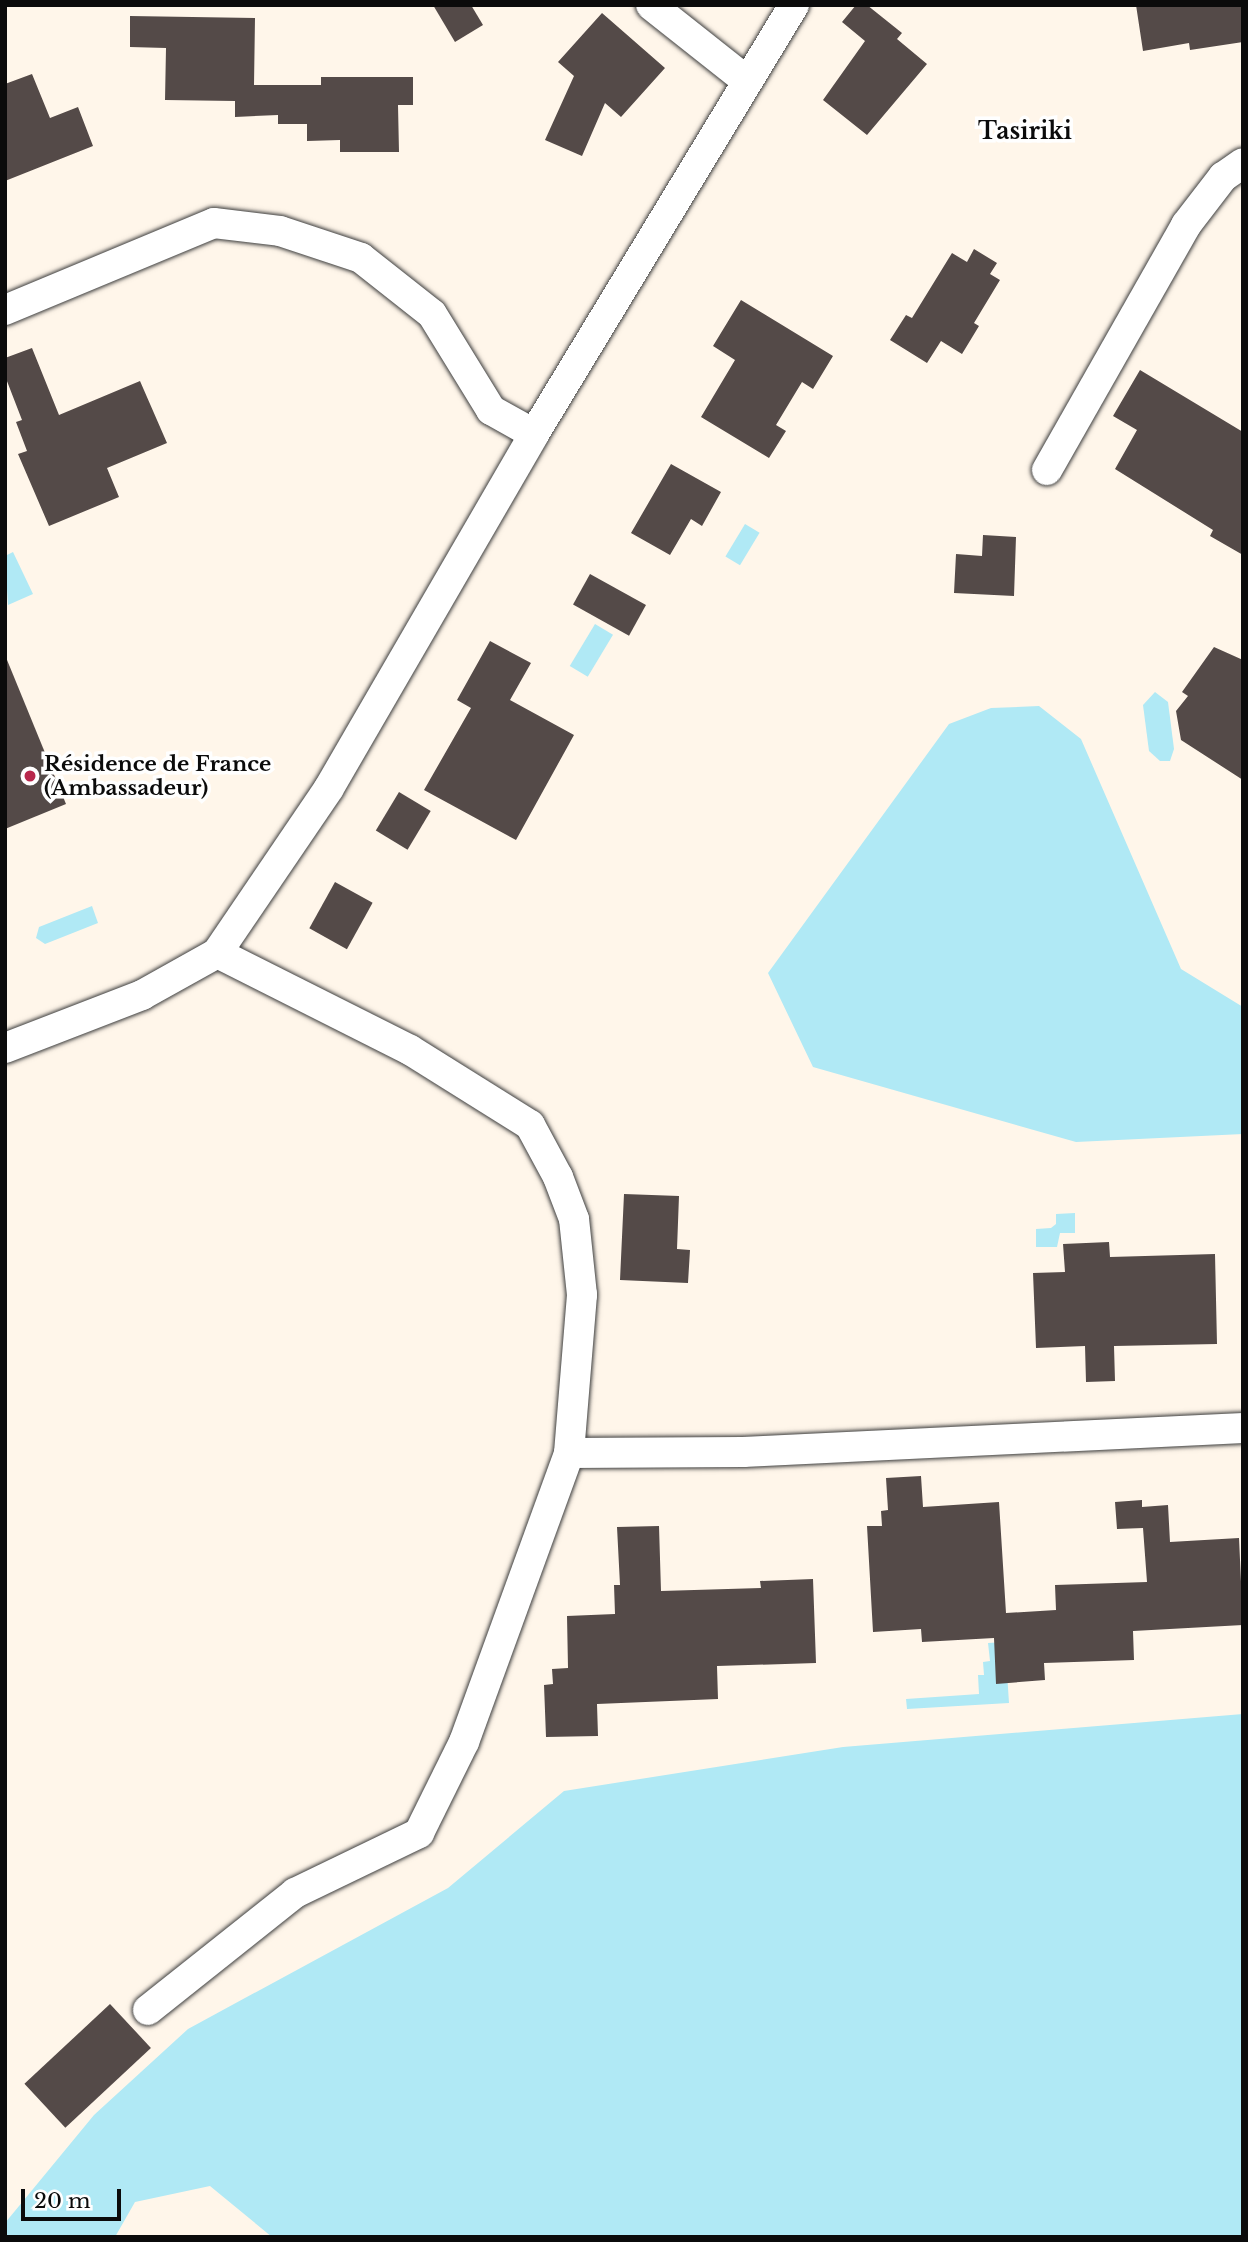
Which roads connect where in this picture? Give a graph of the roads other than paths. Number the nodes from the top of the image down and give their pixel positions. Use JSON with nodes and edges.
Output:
{"nodes":[{"id":1,"x":651,"y":5,"type":"edge"},
{"id":2,"x":794,"y":5,"type":"edge"},
{"id":3,"x":747,"y":81,"type":"junction"},
{"id":4,"x":1243,"y":163,"type":"edge"},
{"id":5,"x":5,"y":310,"type":"edge"},
{"id":6,"x":534,"y":434,"type":"junction"},
{"id":7,"x":1047,"y":470,"type":"dead end"},
{"id":8,"x":217,"y":953,"type":"junction"},
{"id":9,"x":5,"y":1048,"type":"edge"},
{"id":10,"x":1243,"y":1428,"type":"edge"},
{"id":11,"x":569,"y":1453,"type":"junction"},
{"id":12,"x":148,"y":2010,"type":"dead end"}],
"edges":[{"from":1,"to":3,"type":"street"},
{"from":2,"to":3,"type":"street"},
{"from":3,"to":6,"type":"street"},
{"from":4,"to":7,"type":"street"},
{"from":5,"to":6,"type":"street"},
{"from":6,"to":8,"type":"street"},
{"from":8,"to":9,"type":"street"},
{"from":8,"to":11,"type":"street"},
{"from":10,"to":11,"type":"street"},
{"from":11,"to":12,"type":"street"}]}
